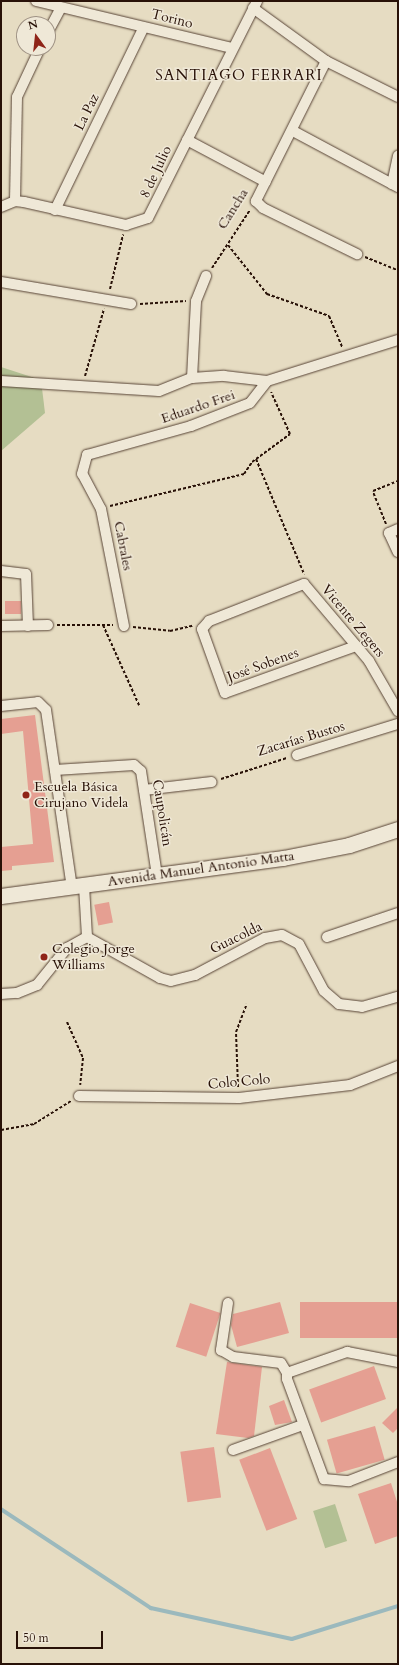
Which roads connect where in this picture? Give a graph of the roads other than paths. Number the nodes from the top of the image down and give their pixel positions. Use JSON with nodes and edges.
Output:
{"nodes":[{"id":1,"x":36,"y":1,"type":"edge"},
{"id":2,"x":255,"y":5,"type":"edge"},
{"id":3,"x":68,"y":6,"type":"edge"},
{"id":4,"x":56,"y":22,"type":"edge"},
{"id":5,"x":144,"y":27,"type":"junction"},
{"id":6,"x":232,"y":48,"type":"junction"},
{"id":7,"x":36,"y":56,"type":"edge"},
{"id":8,"x":326,"y":61,"type":"junction"},
{"id":9,"x":398,"y":97,"type":"edge"},
{"id":10,"x":293,"y":131,"type":"junction"},
{"id":11,"x":187,"y":140,"type":"junction"},
{"id":12,"x":398,"y":156,"type":"edge"},
{"id":13,"x":266,"y":182,"type":"junction"},
{"id":14,"x":395,"y":185,"type":"edge"},
{"id":15,"x":15,"y":201,"type":"junction"},
{"id":16,"x":1,"y":207,"type":"edge"},
{"id":17,"x":55,"y":210,"type":"junction"},
{"id":18,"x":357,"y":254,"type":"road end"},
{"id":19,"x":206,"y":276,"type":"road end"},
{"id":20,"x":1,"y":282,"type":"edge"},
{"id":21,"x":131,"y":304,"type":"road end"},
{"id":22,"x":398,"y":340,"type":"edge"},
{"id":23,"x":192,"y":378,"type":"junction"},
{"id":24,"x":1,"y":381,"type":"edge"},
{"id":25,"x":267,"y":381,"type":"junction"},
{"id":26,"x":87,"y":455,"type":"joint"},
{"id":27,"x":394,"y":531,"type":"edge"},
{"id":28,"x":398,"y":552,"type":"edge"},
{"id":29,"x":1,"y":571,"type":"edge"},
{"id":30,"x":304,"y":584,"type":"joint"},
{"id":31,"x":48,"y":625,"type":"road end"},
{"id":32,"x":1,"y":626,"type":"edge"},
{"id":33,"x":28,"y":626,"type":"junction"},
{"id":34,"x":124,"y":626,"type":"road end"},
{"id":35,"x":356,"y":646,"type":"junction"},
{"id":36,"x":1,"y":706,"type":"edge"},
{"id":37,"x":398,"y":710,"type":"edge"},
{"id":38,"x":398,"y":724,"type":"edge"},
{"id":39,"x":297,"y":755,"type":"road end"},
{"id":40,"x":55,"y":770,"type":"junction"},
{"id":41,"x":212,"y":782,"type":"road end"},
{"id":42,"x":144,"y":790,"type":"junction"},
{"id":43,"x":398,"y":829,"type":"edge"},
{"id":44,"x":157,"y":876,"type":"junction"},
{"id":45,"x":78,"y":887,"type":"junction"},
{"id":46,"x":1,"y":896,"type":"edge"},
{"id":47,"x":398,"y":913,"type":"edge"},
{"id":48,"x":87,"y":937,"type":"junction"},
{"id":49,"x":327,"y":937,"type":"dead end"},
{"id":50,"x":1,"y":994,"type":"edge"},
{"id":51,"x":398,"y":997,"type":"edge"},
{"id":52,"x":398,"y":1066,"type":"edge"},
{"id":53,"x":79,"y":1096,"type":"road end"},
{"id":54,"x":228,"y":1303,"type":"dead end"},
{"id":55,"x":398,"y":1362,"type":"edge"},
{"id":56,"x":287,"y":1373,"type":"junction"},
{"id":57,"x":303,"y":1425,"type":"junction"},
{"id":58,"x":233,"y":1450,"type":"dead end"},
{"id":59,"x":398,"y":1462,"type":"edge"}],
"edges":[{"from":1,"to":3,"type":"street","name":"Torino"},
{"from":2,"to":6,"type":"street","name":"8 de Julio"},
{"from":2,"to":8,"type":"street"},
{"from":3,"to":4,"type":"street"},
{"from":3,"to":5,"type":"street","name":"Torino"},
{"from":5,"to":6,"type":"street","name":"Torino"},
{"from":5,"to":17,"type":"street","name":"La Paz"},
{"from":6,"to":11,"type":"street","name":"8 de Julio"},
{"from":7,"to":15,"type":"street"},
{"from":8,"to":9,"type":"street"},
{"from":8,"to":10,"type":"street","name":"Cancha"},
{"from":10,"to":13,"type":"street","name":"Cancha"},
{"from":10,"to":14,"type":"street"},
{"from":11,"to":13,"type":"street"},
{"from":11,"to":17,"type":"street","name":"8 de Julio"},
{"from":12,"to":14,"type":"street"},
{"from":13,"to":18,"type":"street","name":"Cancha"},
{"from":15,"to":16,"type":"street"},
{"from":15,"to":17,"type":"street","name":"8 de Julio"},
{"from":19,"to":23,"type":"street"},
{"from":20,"to":21,"type":"street"},
{"from":22,"to":25,"type":"street"},
{"from":23,"to":24,"type":"street"},
{"from":23,"to":25,"type":"street"},
{"from":25,"to":26,"type":"street","name":"Eduardo Frei"},
{"from":26,"to":34,"type":"street","name":"Cabrales"},
{"from":27,"to":28,"type":"street"},
{"from":29,"to":33,"type":"street"},
{"from":30,"to":35,"type":"street","name":"Vicente Zegers"},
{"from":30,"to":35,"type":"street","name":"José Sobenes"},
{"from":31,"to":33,"type":"street"},
{"from":32,"to":33,"type":"street"},
{"from":35,"to":37,"type":"street","name":"Vicente Zegers"},
{"from":36,"to":40,"type":"street"},
{"from":38,"to":39,"type":"street","name":"Zacarías Bustos"},
{"from":40,"to":42,"type":"street","name":"Caupolicán"},
{"from":40,"to":45,"type":"street"},
{"from":41,"to":42,"type":"street"},
{"from":42,"to":44,"type":"street","name":"Caupolicán"},
{"from":43,"to":44,"type":"main road","name":"Avenida Manuel Antonio Matta"},
{"from":44,"to":45,"type":"main road","name":"Avenida Manuel Antonio Matta"},
{"from":45,"to":46,"type":"main road","name":"Avenida Manuel Antonio Matta"},
{"from":45,"to":48,"type":"street"},
{"from":47,"to":49,"type":"street"},
{"from":48,"to":50,"type":"street"},
{"from":48,"to":51,"type":"street","name":"Guacolda"},
{"from":52,"to":53,"type":"street","name":"Colo Colo"},
{"from":54,"to":56,"type":"street"},
{"from":55,"to":56,"type":"street"},
{"from":56,"to":57,"type":"street"},
{"from":57,"to":58,"type":"street"},
{"from":57,"to":59,"type":"street"}]}
